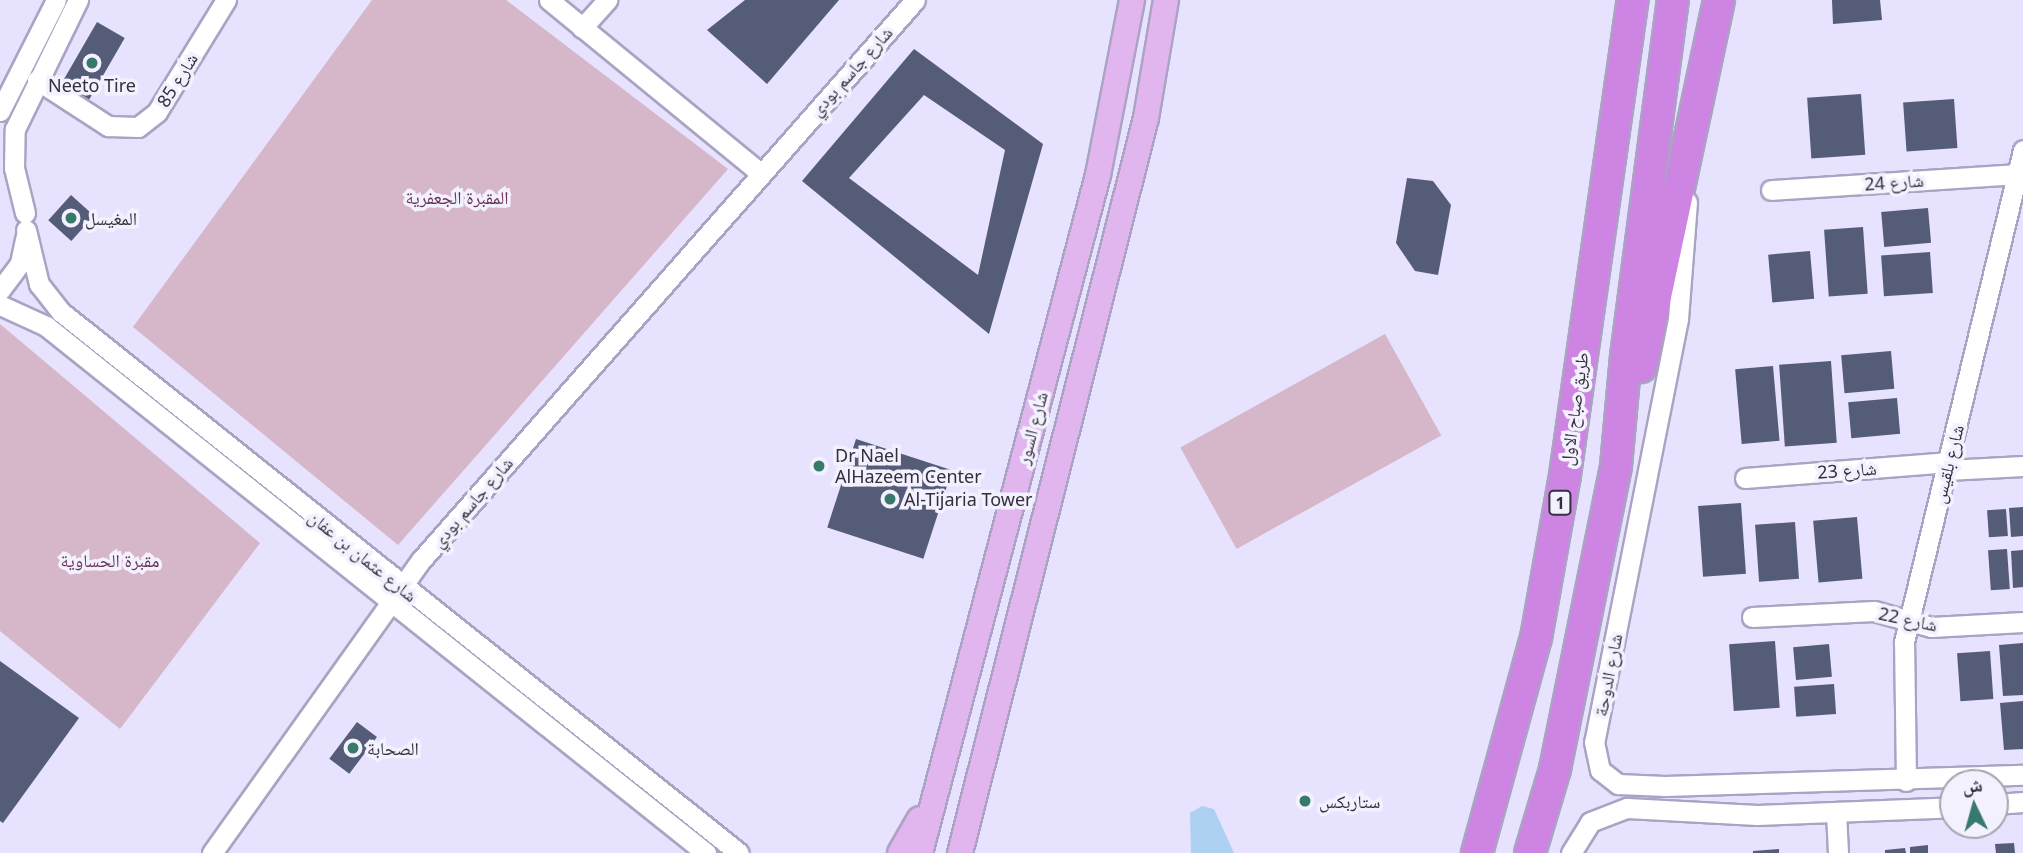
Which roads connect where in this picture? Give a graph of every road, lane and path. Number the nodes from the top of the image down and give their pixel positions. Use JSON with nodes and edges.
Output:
{"nodes":[{"id":1,"x":56,"y":0,"type":"edge"},
{"id":2,"x":78,"y":0,"type":"edge"},
{"id":3,"x":226,"y":0,"type":"edge"},
{"id":4,"x":549,"y":0,"type":"edge"},
{"id":5,"x":607,"y":0,"type":"edge"},
{"id":6,"x":915,"y":0,"type":"edge"},
{"id":7,"x":1166,"y":0,"type":"edge"},
{"id":8,"x":1611,"y":0,"type":"edge"},
{"id":9,"x":1633,"y":0,"type":"edge"},
{"id":10,"x":1673,"y":0,"type":"edge"},
{"id":11,"x":1719,"y":0,"type":"edge"},
{"id":12,"x":1128,"y":6,"type":"edge"},
{"id":13,"x":582,"y":27,"type":"junction"},
{"id":14,"x":37,"y":80,"type":"junction"},
{"id":15,"x":0,"y":111,"type":"edge"},
{"id":16,"x":1612,"y":146,"type":"junction"},
{"id":17,"x":2023,"y":150,"type":"edge"},
{"id":18,"x":1689,"y":156,"type":"junction"},
{"id":19,"x":759,"y":172,"type":"junction"},
{"id":20,"x":0,"y":173,"type":"edge"},
{"id":21,"x":2016,"y":174,"type":"junction"},
{"id":22,"x":1771,"y":190,"type":"dead end"},
{"id":23,"x":26,"y":222,"type":"junction"},
{"id":24,"x":0,"y":290,"type":"edge"},
{"id":25,"x":0,"y":305,"type":"edge"},
{"id":26,"x":1616,"y":466,"type":"junction"},
{"id":27,"x":1948,"y":466,"type":"junction"},
{"id":28,"x":2023,"y":466,"type":"edge"},
{"id":29,"x":1745,"y":478,"type":"dead end"},
{"id":30,"x":395,"y":594,"type":"junction"},
{"id":31,"x":1752,"y":617,"type":"dead end"},
{"id":32,"x":1908,"y":620,"type":"junction"},
{"id":33,"x":2023,"y":622,"type":"edge"},
{"id":34,"x":943,"y":778,"type":"junction"},
{"id":35,"x":1906,"y":780,"type":"junction"},
{"id":36,"x":1939,"y":781,"type":"edge"},
{"id":37,"x":1737,"y":787,"type":"junction"},
{"id":38,"x":1939,"y":808,"type":"edge"},
{"id":39,"x":1836,"y":812,"type":"junction"},
{"id":40,"x":1730,"y":813,"type":"junction"},
{"id":41,"x":212,"y":853,"type":"edge"},
{"id":42,"x":706,"y":853,"type":"edge"},
{"id":43,"x":739,"y":853,"type":"edge"},
{"id":44,"x":900,"y":853,"type":"edge"},
{"id":45,"x":920,"y":853,"type":"edge"},
{"id":46,"x":960,"y":853,"type":"edge"},
{"id":47,"x":1477,"y":853,"type":"edge"},
{"id":48,"x":1530,"y":853,"type":"edge"},
{"id":49,"x":1571,"y":853,"type":"edge"},
{"id":50,"x":1838,"y":853,"type":"edge"}],
"edges":[{"from":1,"to":15,"type":"street"},
{"from":2,"to":14,"type":"street","name":"شارع عثمان بن عفان"},
{"from":3,"to":14,"type":"street","name":"شارع 85"},
{"from":4,"to":13,"type":"street"},
{"from":5,"to":13,"type":"street"},
{"from":6,"to":19,"type":"street","name":"شارع جاسم بودي"},
{"from":7,"to":46,"type":"main road","name":"شارع السور"},
{"from":8,"to":16,"type":"highway"},
{"from":9,"to":16,"type":"highway","name":"طريق صباح الاول","number":"1"},
{"from":10,"to":26,"type":"highway"},
{"from":11,"to":18,"type":"highway"},
{"from":12,"to":34,"type":"main road","name":"شارع السور"},
{"from":13,"to":19,"type":"street"},
{"from":14,"to":23,"type":"street","name":"شارع عثمان بن عفان"},
{"from":16,"to":47,"type":"highway","name":"طريق صباح الاول","number":"1"},
{"from":17,"to":21,"type":"street","name":"شارع بلقيس"},
{"from":18,"to":26,"type":"highway"},
{"from":18,"to":37,"type":"street","name":"شارع الدوحة"},
{"from":19,"to":30,"type":"street","name":"شارع جاسم بودي"},
{"from":20,"to":23,"type":"street"},
{"from":21,"to":22,"type":"street","name":"شارع 24"},
{"from":21,"to":27,"type":"street","name":"شارع بلقيس"},
{"from":23,"to":24,"type":"street"},
{"from":23,"to":30,"type":"street","name":"شارع عثمان بن عفان"},
{"from":25,"to":30,"type":"street","name":"شارع عثمان بن عفان"},
{"from":26,"to":48,"type":"highway"},
{"from":27,"to":28,"type":"street","name":"شارع 23"},
{"from":27,"to":29,"type":"street","name":"شارع 23"},
{"from":27,"to":32,"type":"street","name":"شارع بلقيس"},
{"from":30,"to":41,"type":"street","name":"شارع جاسم بودي"},
{"from":30,"to":42,"type":"street","name":"شارع عثمان بن عفان"},
{"from":30,"to":43,"type":"street","name":"شارع عثمان بن عفان"},
{"from":31,"to":32,"type":"street","name":"شارع 22"},
{"from":32,"to":33,"type":"street","name":"شارع 22"},
{"from":32,"to":35,"type":"street","name":"شارع بلقيس"},
{"from":34,"to":44,"type":"main road"},
{"from":34,"to":45,"type":"main road","name":"شارع السور"},
{"from":35,"to":36,"type":"street","name":"شارع الدوحة"},
{"from":35,"to":37,"type":"street","name":"شارع الدوحة"},
{"from":37,"to":40,"type":"street"},
{"from":38,"to":39,"type":"street"},
{"from":39,"to":40,"type":"street"},
{"from":39,"to":50,"type":"street"},
{"from":40,"to":49,"type":"street"}]}
